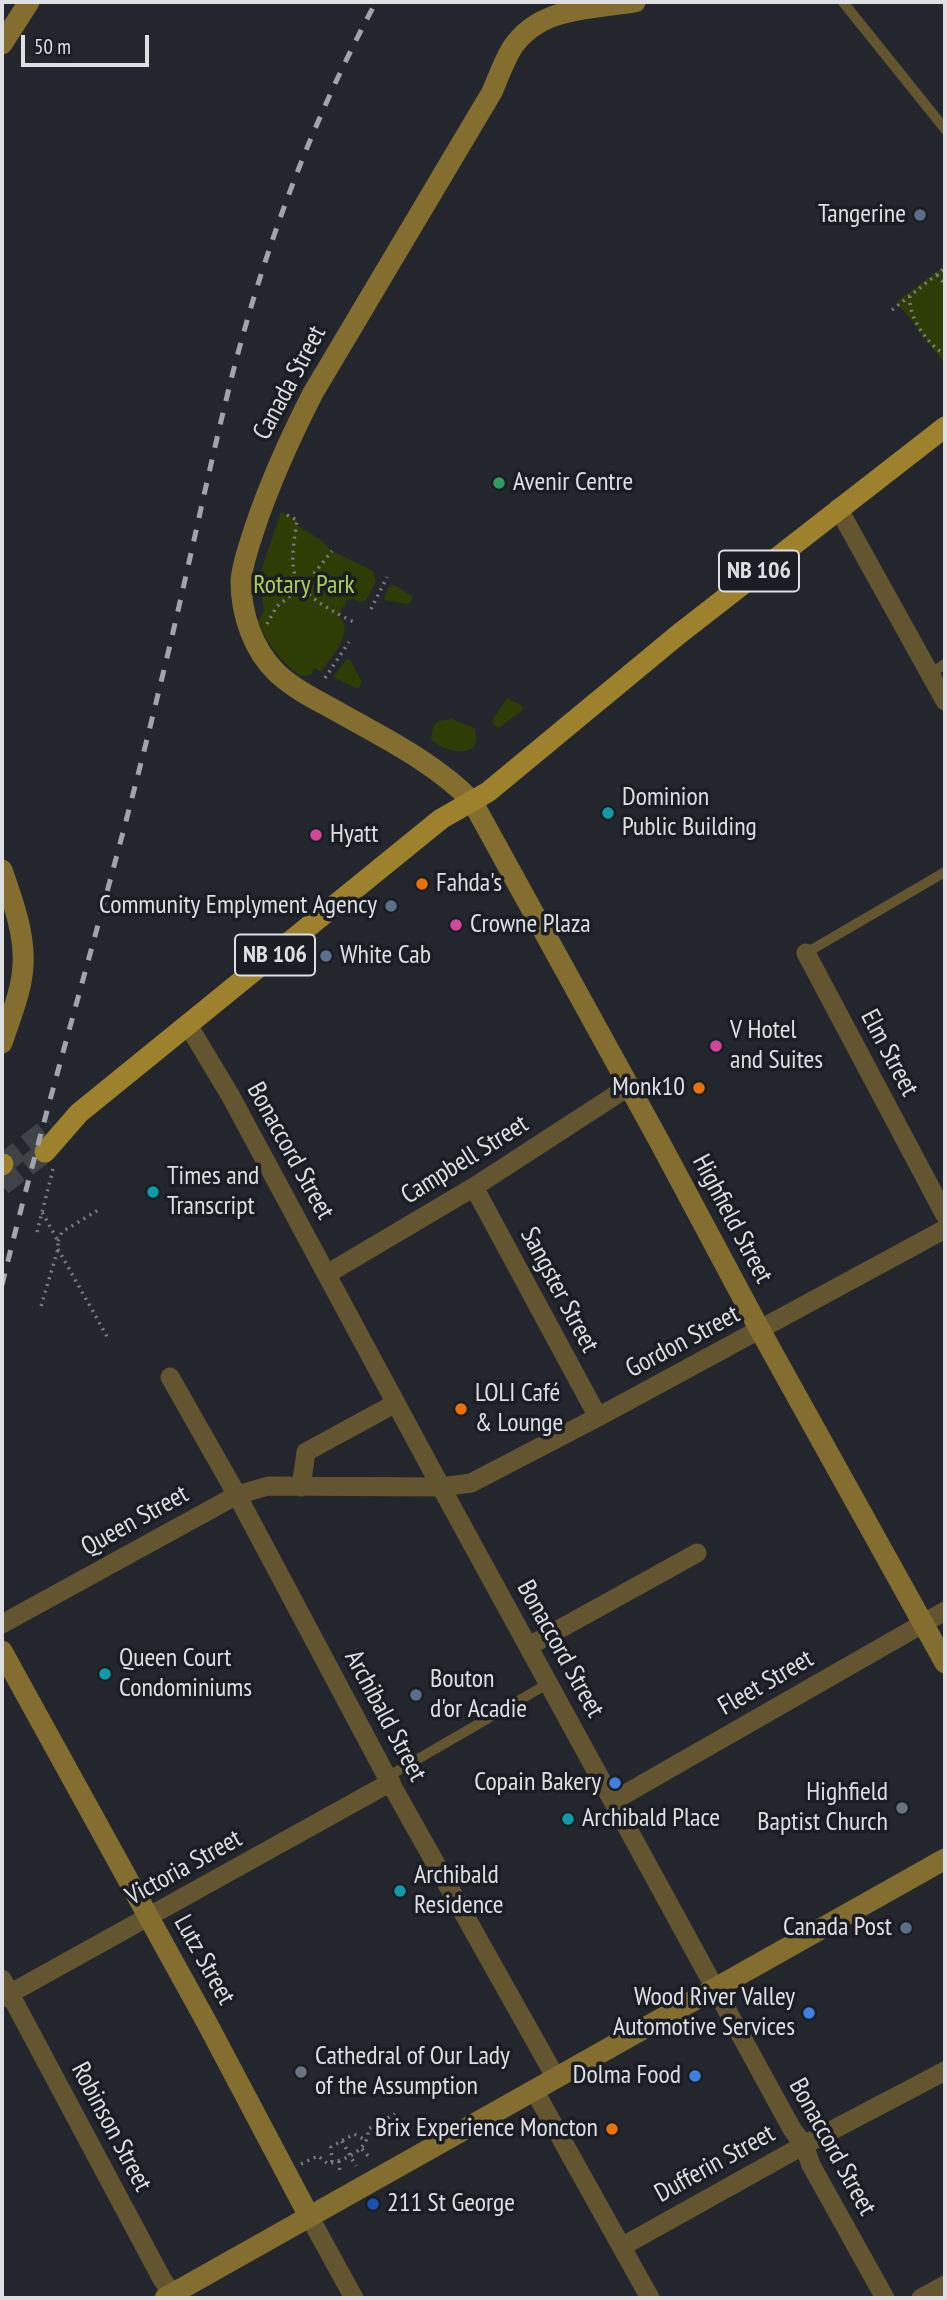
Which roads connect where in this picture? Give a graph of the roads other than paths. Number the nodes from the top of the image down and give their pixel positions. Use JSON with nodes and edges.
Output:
{"nodes":[{"id":1,"x":29,"y":2,"type":"edge"},
{"id":2,"x":635,"y":2,"type":"edge"},
{"id":3,"x":843,"y":2,"type":"edge"},
{"id":4,"x":5,"y":32,"type":"edge"},
{"id":5,"x":945,"y":129,"type":"edge"},
{"id":6,"x":945,"y":427,"type":"edge"},
{"id":7,"x":838,"y":509,"type":"junction"},
{"id":8,"x":938,"y":669,"type":"edge"},
{"id":9,"x":945,"y":701,"type":"edge"},
{"id":10,"x":472,"y":801,"type":"junction"},
{"id":11,"x":2,"y":870,"type":"edge"},
{"id":12,"x":945,"y":872,"type":"edge"},
{"id":13,"x":806,"y":953,"type":"joint"},
{"id":14,"x":188,"y":1025,"type":"junction"},
{"id":15,"x":2,"y":1043,"type":"edge"},
{"id":16,"x":628,"y":1087,"type":"junction"},
{"id":17,"x":79,"y":1113,"type":"junction"},
{"id":18,"x":52,"y":1125,"type":"tunnel mouth"},
{"id":19,"x":51,"y":1156,"type":"tunnel mouth"},
{"id":20,"x":474,"y":1187,"type":"junction"},
{"id":21,"x":945,"y":1215,"type":"edge"},
{"id":22,"x":945,"y":1228,"type":"edge"},
{"id":23,"x":327,"y":1274,"type":"junction"},
{"id":24,"x":760,"y":1330,"type":"junction"},
{"id":25,"x":170,"y":1377,"type":"dead end"},
{"id":26,"x":396,"y":1403,"type":"junction"},
{"id":27,"x":598,"y":1417,"type":"junction"},
{"id":28,"x":301,"y":1487,"type":"junction"},
{"id":29,"x":440,"y":1487,"type":"junction"},
{"id":30,"x":237,"y":1495,"type":"junction"},
{"id":31,"x":697,"y":1553,"type":"dead end"},
{"id":32,"x":945,"y":1611,"type":"edge"},
{"id":33,"x":923,"y":1623,"type":"junction"},
{"id":34,"x":2,"y":1624,"type":"edge"},
{"id":35,"x":529,"y":1646,"type":"junction"},
{"id":36,"x":2,"y":1651,"type":"edge"},
{"id":37,"x":945,"y":1663,"type":"edge"},
{"id":38,"x":549,"y":1683,"type":"junction"},
{"id":39,"x":389,"y":1779,"type":"junction"},
{"id":40,"x":613,"y":1801,"type":"junction"},
{"id":41,"x":945,"y":1858,"type":"edge"},
{"id":42,"x":148,"y":1918,"type":"junction"},
{"id":43,"x":716,"y":1988,"type":"junction"},
{"id":44,"x":4,"y":1990,"type":"edge"},
{"id":45,"x":945,"y":2071,"type":"edge"},
{"id":46,"x":556,"y":2078,"type":"junction"},
{"id":47,"x":534,"y":2091,"type":"junction"},
{"id":48,"x":804,"y":2145,"type":"junction"},
{"id":49,"x":309,"y":2216,"type":"junction"},
{"id":50,"x":622,"y":2246,"type":"junction"},
{"id":51,"x":945,"y":2286,"type":"edge"},
{"id":52,"x":171,"y":2297,"type":"edge"},
{"id":53,"x":354,"y":2298,"type":"edge"},
{"id":54,"x":650,"y":2298,"type":"edge"},
{"id":55,"x":885,"y":2298,"type":"edge"},
{"id":56,"x":921,"y":2298,"type":"edge"}],
"edges":[{"from":1,"to":4,"type":"street"},
{"from":2,"to":10,"type":"street","name":"Canada Street"},
{"from":3,"to":5,"type":"lane"},
{"from":6,"to":7,"type":"main road","number":"NB 106"},
{"from":7,"to":8,"type":"street"},
{"from":7,"to":10,"type":"main road","number":"NB 106"},
{"from":8,"to":9,"type":"street"},
{"from":10,"to":14,"type":"main road","number":"NB 106"},
{"from":10,"to":16,"type":"street","name":"Highfield Street"},
{"from":11,"to":15,"type":"street"},
{"from":12,"to":13,"type":"lane"},
{"from":13,"to":21,"type":"street","name":"Elm Street"},
{"from":14,"to":17,"type":"main road","number":"NB 106"},
{"from":14,"to":23,"type":"street","name":"Bonaccord Street"},
{"from":16,"to":20,"type":"street","name":"Campbell Street"},
{"from":16,"to":24,"type":"street","name":"Highfield Street"},
{"from":17,"to":18,"type":"main road","number":"NB 106"},
{"from":17,"to":19,"type":"main road","number":"NB 106"},
{"from":20,"to":23,"type":"street","name":"Campbell Street"},
{"from":20,"to":27,"type":"street","name":"Sangster Street"},
{"from":22,"to":24,"type":"street","name":"Gordon Street"},
{"from":23,"to":26,"type":"street","name":"Bonaccord Street"},
{"from":24,"to":27,"type":"street","name":"Gordon Street"},
{"from":24,"to":33,"type":"street","name":"Highfield Street"},
{"from":25,"to":30,"type":"street","name":"Archibald Street"},
{"from":26,"to":28,"type":"street"},
{"from":26,"to":29,"type":"street","name":"Bonaccord Street"},
{"from":27,"to":29,"type":"street","name":"Gordon Street"},
{"from":28,"to":29,"type":"street","name":"Queen Street"},
{"from":28,"to":30,"type":"street","name":"Queen Street"},
{"from":29,"to":35,"type":"street","name":"Bonaccord Street"},
{"from":30,"to":34,"type":"street","name":"Queen Street"},
{"from":30,"to":39,"type":"street","name":"Archibald Street"},
{"from":31,"to":35,"type":"street"},
{"from":32,"to":33,"type":"street","name":"Fleet Street"},
{"from":33,"to":37,"type":"street","name":"Highfield Street"},
{"from":33,"to":40,"type":"street","name":"Fleet Street"},
{"from":35,"to":38,"type":"street","name":"Bonaccord Street"},
{"from":36,"to":42,"type":"street","name":"Lutz Street"},
{"from":38,"to":39,"type":"lane"},
{"from":38,"to":40,"type":"street","name":"Bonaccord Street"},
{"from":39,"to":42,"type":"street","name":"Victoria Street"},
{"from":39,"to":46,"type":"street","name":"Archibald Street"},
{"from":40,"to":43,"type":"street","name":"Bonaccord Street"},
{"from":41,"to":43,"type":"street"},
{"from":42,"to":44,"type":"street","name":"Victoria Street"},
{"from":42,"to":49,"type":"street","name":"Lutz Street"},
{"from":43,"to":46,"type":"street"},
{"from":43,"to":48,"type":"street","name":"Bonaccord Street"},
{"from":44,"to":52,"type":"street","name":"Robinson Street"},
{"from":45,"to":48,"type":"street","name":"Dufferin Street"},
{"from":46,"to":47,"type":"street"},
{"from":47,"to":49,"type":"street"},
{"from":47,"to":50,"type":"street"},
{"from":48,"to":50,"type":"street","name":"Dufferin Street"},
{"from":48,"to":55,"type":"street","name":"Bonaccord Street"},
{"from":49,"to":52,"type":"street"},
{"from":49,"to":53,"type":"street","name":"Lutz Street"},
{"from":50,"to":54,"type":"street"},
{"from":51,"to":56,"type":"street"}]}
